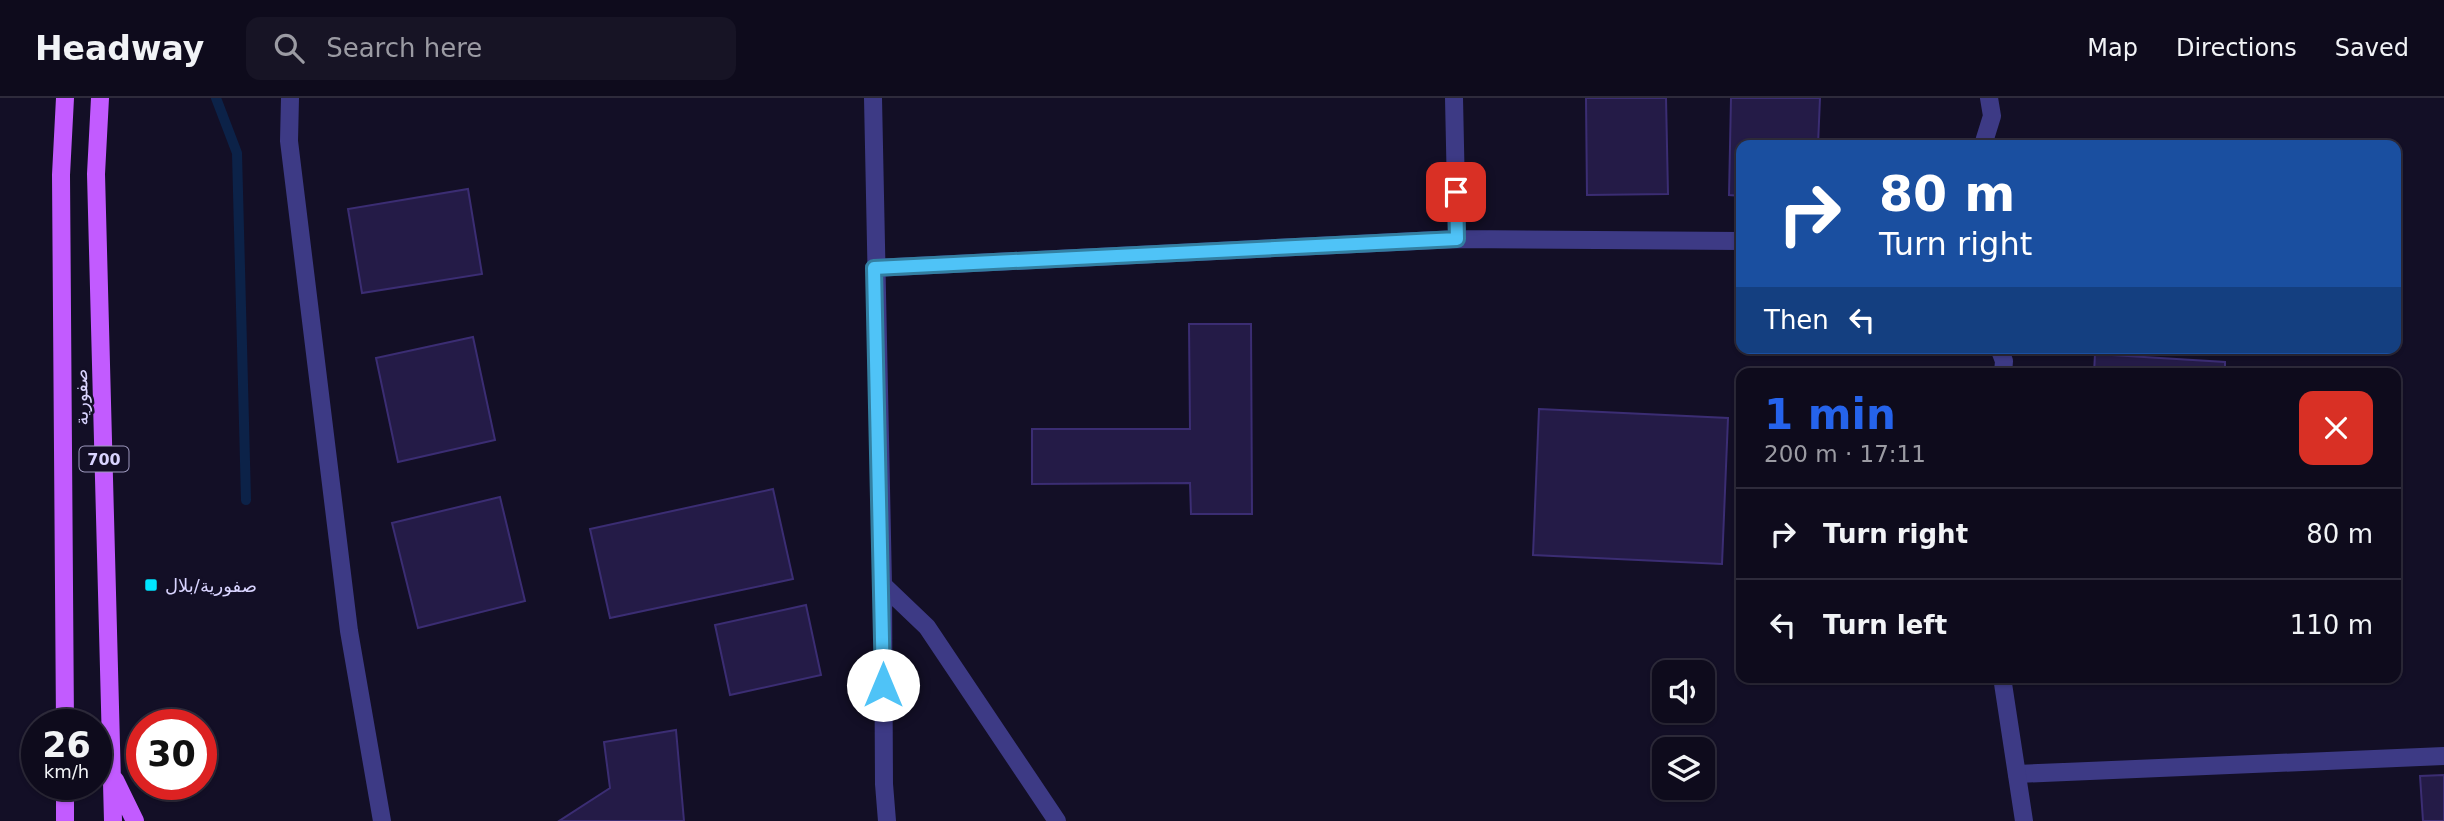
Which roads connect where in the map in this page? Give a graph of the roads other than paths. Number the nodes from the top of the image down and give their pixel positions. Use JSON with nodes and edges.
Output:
{"nodes":[{"id":1,"x":65,"y":98,"type":"edge"},
{"id":2,"x":100,"y":98,"type":"edge"},
{"id":3,"x":290,"y":98,"type":"edge"},
{"id":4,"x":873,"y":98,"type":"edge"},
{"id":5,"x":1454,"y":98,"type":"edge"},
{"id":6,"x":1989,"y":98,"type":"edge"},
{"id":7,"x":1985,"y":140,"type":"edge"},
{"id":8,"x":1457,"y":239,"type":"junction"},
{"id":9,"x":1736,"y":241,"type":"edge"},
{"id":10,"x":874,"y":268,"type":"junction"},
{"id":11,"x":883,"y":585,"type":"junction"},
{"id":12,"x":2003,"y":683,"type":"edge"},
{"id":13,"x":65,"y":709,"type":"edge"},
{"id":14,"x":110,"y":709,"type":"edge"},
{"id":15,"x":2444,"y":756,"type":"edge"},
{"id":16,"x":112,"y":772,"type":"joint"},
{"id":17,"x":2017,"y":774,"type":"junction"},
{"id":18,"x":65,"y":800,"type":"edge"},
{"id":19,"x":65,"y":821,"type":"edge"},
{"id":20,"x":113,"y":821,"type":"edge"},
{"id":21,"x":135,"y":821,"type":"edge"},
{"id":22,"x":382,"y":821,"type":"edge"},
{"id":23,"x":887,"y":821,"type":"edge"},
{"id":24,"x":1057,"y":821,"type":"edge"},
{"id":25,"x":2024,"y":821,"type":"edge"}],
"edges":[{"from":1,"to":13,"type":"main road","name":"صفورية","number":"700"},
{"from":2,"to":14,"type":"main road","name":"صفورية","number":"700"},
{"from":3,"to":22,"type":"street"},
{"from":4,"to":10,"type":"street"},
{"from":5,"to":8,"type":"street"},
{"from":6,"to":7,"type":"street"},
{"from":8,"to":9,"type":"street"},
{"from":8,"to":10,"type":"street"},
{"from":10,"to":11,"type":"street"},
{"from":11,"to":23,"type":"street"},
{"from":11,"to":24,"type":"street"},
{"from":12,"to":17,"type":"street"},
{"from":15,"to":17,"type":"street"},
{"from":16,"to":20,"type":"main road","name":"صفورية","number":"700"},
{"from":16,"to":21,"type":"main road"},
{"from":17,"to":25,"type":"street"},
{"from":18,"to":19,"type":"main road"}]}
